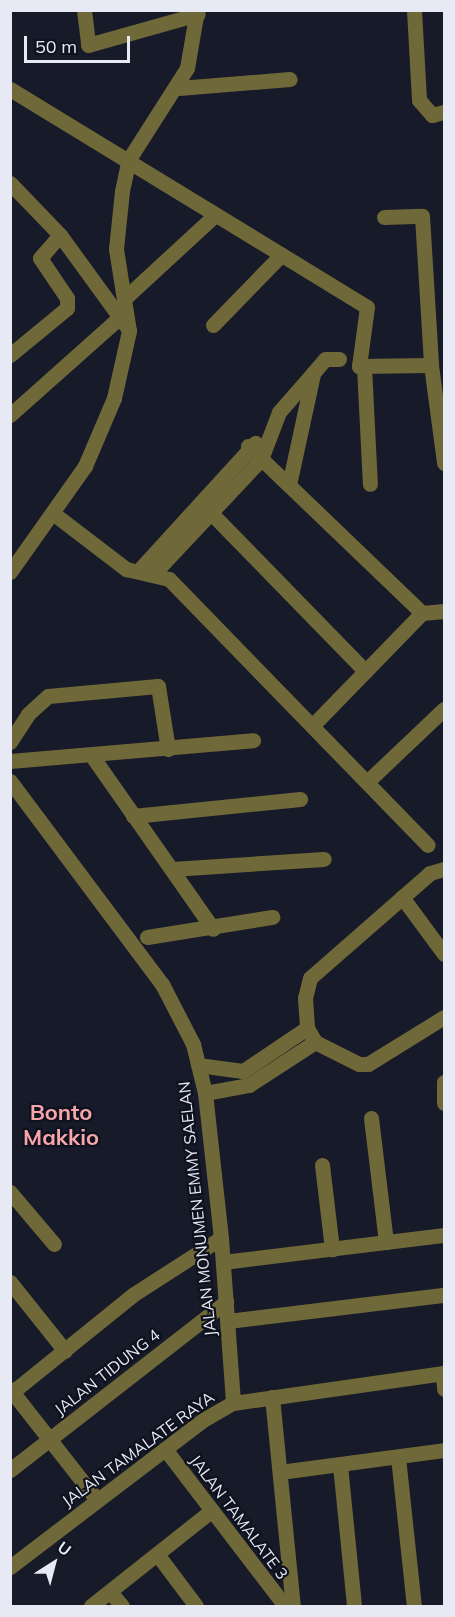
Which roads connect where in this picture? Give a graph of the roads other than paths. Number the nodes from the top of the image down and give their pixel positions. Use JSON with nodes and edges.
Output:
{"nodes":[{"id":1,"x":84,"y":10,"type":"edge"},
{"id":2,"x":414,"y":10,"type":"edge"},
{"id":3,"x":198,"y":12,"type":"edge"},
{"id":4,"x":290,"y":79,"type":"dead end"},
{"id":5,"x":178,"y":88,"type":"junction"},
{"id":6,"x":10,"y":89,"type":"edge"},
{"id":7,"x":444,"y":112,"type":"edge"},
{"id":8,"x":129,"y":159,"type":"junction"},
{"id":9,"x":10,"y":183,"type":"edge"},
{"id":10,"x":214,"y":216,"type":"junction"},
{"id":11,"x":384,"y":217,"type":"dead end"},
{"id":12,"x":60,"y":235,"type":"junction"},
{"id":13,"x":281,"y":255,"type":"junction"},
{"id":14,"x":125,"y":298,"type":"junction"},
{"id":15,"x":118,"y":318,"type":"junction"},
{"id":16,"x":213,"y":325,"type":"dead end"},
{"id":17,"x":129,"y":331,"type":"junction"},
{"id":18,"x":10,"y":355,"type":"edge"},
{"id":19,"x":339,"y":359,"type":"dead end"},
{"id":20,"x":431,"y":364,"type":"junction"},
{"id":21,"x":362,"y":367,"type":"junction"},
{"id":22,"x":313,"y":373,"type":"junction"},
{"id":23,"x":10,"y":415,"type":"edge"},
{"id":24,"x":266,"y":438,"type":"junction"},
{"id":25,"x":248,"y":446,"type":"junction"},
{"id":26,"x":261,"y":459,"type":"junction"},
{"id":27,"x":444,"y":463,"type":"edge"},
{"id":28,"x":370,"y":484,"type":"dead end"},
{"id":29,"x":289,"y":485,"type":"junction"},
{"id":30,"x":211,"y":513,"type":"junction"},
{"id":31,"x":54,"y":514,"type":"junction"},
{"id":32,"x":147,"y":571,"type":"junction"},
{"id":33,"x":10,"y":572,"type":"edge"},
{"id":34,"x":444,"y":611,"type":"edge"},
{"id":35,"x":422,"y":613,"type":"junction"},
{"id":36,"x":365,"y":671,"type":"junction"},
{"id":37,"x":444,"y":709,"type":"edge"},
{"id":38,"x":312,"y":726,"type":"junction"},
{"id":39,"x":253,"y":740,"type":"dead end"},
{"id":40,"x":10,"y":742,"type":"edge"},
{"id":41,"x":168,"y":748,"type":"junction"},
{"id":42,"x":92,"y":756,"type":"junction"},
{"id":43,"x":10,"y":761,"type":"edge"},
{"id":44,"x":10,"y":781,"type":"edge"},
{"id":45,"x":368,"y":781,"type":"junction"},
{"id":46,"x":300,"y":799,"type":"dead end"},
{"id":47,"x":133,"y":816,"type":"junction"},
{"id":48,"x":428,"y":845,"type":"dead end"},
{"id":49,"x":324,"y":859,"type":"dead end"},
{"id":50,"x":172,"y":869,"type":"junction"},
{"id":51,"x":444,"y":869,"type":"edge"},
{"id":52,"x":402,"y":897,"type":"junction"},
{"id":53,"x":272,"y":917,"type":"dead end"},
{"id":54,"x":213,"y":929,"type":"junction"},
{"id":55,"x":147,"y":937,"type":"dead end"},
{"id":56,"x":444,"y":954,"type":"edge"},
{"id":57,"x":444,"y":1017,"type":"edge"},
{"id":58,"x":307,"y":1028,"type":"junction"},
{"id":59,"x":315,"y":1042,"type":"junction"},
{"id":60,"x":198,"y":1065,"type":"junction"},
{"id":61,"x":246,"y":1078,"type":"junction"},
{"id":62,"x":444,"y":1082,"type":"edge"},
{"id":63,"x":205,"y":1093,"type":"junction"},
{"id":64,"x":444,"y":1103,"type":"edge"},
{"id":65,"x":371,"y":1118,"type":"dead end"},
{"id":66,"x":322,"y":1165,"type":"dead end"},
{"id":67,"x":10,"y":1192,"type":"edge"},
{"id":68,"x":444,"y":1235,"type":"edge"},
{"id":69,"x":221,"y":1238,"type":"junction"},
{"id":70,"x":386,"y":1242,"type":"junction"},
{"id":71,"x":54,"y":1244,"type":"dead end"},
{"id":72,"x":332,"y":1249,"type":"junction"},
{"id":73,"x":223,"y":1262,"type":"junction"},
{"id":74,"x":10,"y":1282,"type":"edge"},
{"id":75,"x":444,"y":1295,"type":"edge"},
{"id":76,"x":226,"y":1302,"type":"junction"},
{"id":77,"x":228,"y":1322,"type":"junction"},
{"id":78,"x":65,"y":1351,"type":"junction"},
{"id":79,"x":444,"y":1378,"type":"edge"},
{"id":80,"x":11,"y":1392,"type":"edge"},
{"id":81,"x":272,"y":1397,"type":"junction"},
{"id":82,"x":233,"y":1403,"type":"junction"},
{"id":83,"x":50,"y":1440,"type":"junction"},
{"id":84,"x":165,"y":1449,"type":"junction"},
{"id":85,"x":444,"y":1450,"type":"edge"},
{"id":86,"x":398,"y":1457,"type":"junction"},
{"id":87,"x":340,"y":1465,"type":"junction"},
{"id":88,"x":10,"y":1470,"type":"edge"},
{"id":89,"x":280,"y":1472,"type":"junction"},
{"id":90,"x":97,"y":1500,"type":"junction"},
{"id":91,"x":212,"y":1510,"type":"junction"},
{"id":92,"x":157,"y":1554,"type":"junction"},
{"id":93,"x":10,"y":1567,"type":"edge"},
{"id":94,"x":110,"y":1592,"type":"junction"},
{"id":95,"x":91,"y":1606,"type":"edge"},
{"id":96,"x":122,"y":1606,"type":"edge"},
{"id":97,"x":196,"y":1606,"type":"edge"},
{"id":98,"x":285,"y":1606,"type":"edge"},
{"id":99,"x":293,"y":1606,"type":"edge"},
{"id":100,"x":354,"y":1606,"type":"edge"},
{"id":101,"x":414,"y":1606,"type":"edge"}],
"edges":[{"from":1,"to":3,"type":"street"},
{"from":2,"to":7,"type":"street"},
{"from":3,"to":5,"type":"street"},
{"from":4,"to":5,"type":"street"},
{"from":5,"to":8,"type":"street"},
{"from":6,"to":8,"type":"street"},
{"from":8,"to":10,"type":"street"},
{"from":8,"to":14,"type":"street"},
{"from":9,"to":12,"type":"street"},
{"from":10,"to":13,"type":"street"},
{"from":10,"to":14,"type":"street"},
{"from":11,"to":20,"type":"street"},
{"from":12,"to":15,"type":"street"},
{"from":12,"to":18,"type":"street"},
{"from":13,"to":16,"type":"street"},
{"from":13,"to":21,"type":"street"},
{"from":14,"to":17,"type":"street"},
{"from":15,"to":17,"type":"street"},
{"from":15,"to":23,"type":"street"},
{"from":17,"to":31,"type":"street"},
{"from":19,"to":22,"type":"street"},
{"from":20,"to":21,"type":"street"},
{"from":20,"to":27,"type":"street"},
{"from":21,"to":28,"type":"street"},
{"from":22,"to":24,"type":"street"},
{"from":22,"to":29,"type":"street"},
{"from":24,"to":25,"type":"street"},
{"from":24,"to":26,"type":"street"},
{"from":25,"to":26,"type":"street"},
{"from":25,"to":32,"type":"street"},
{"from":26,"to":29,"type":"street"},
{"from":26,"to":30,"type":"street"},
{"from":29,"to":35,"type":"street"},
{"from":30,"to":32,"type":"street"},
{"from":30,"to":36,"type":"street"},
{"from":31,"to":32,"type":"street"},
{"from":31,"to":33,"type":"street"},
{"from":32,"to":38,"type":"street"},
{"from":34,"to":35,"type":"street"},
{"from":35,"to":36,"type":"street"},
{"from":36,"to":38,"type":"street"},
{"from":37,"to":45,"type":"street"},
{"from":38,"to":45,"type":"street"},
{"from":39,"to":41,"type":"street"},
{"from":40,"to":41,"type":"street"},
{"from":41,"to":42,"type":"street"},
{"from":42,"to":43,"type":"street"},
{"from":42,"to":47,"type":"street"},
{"from":44,"to":60,"type":"street","name":"JALAN MONUMEN EMMY SAELAN"},
{"from":45,"to":48,"type":"street"},
{"from":46,"to":47,"type":"street"},
{"from":47,"to":50,"type":"street"},
{"from":49,"to":50,"type":"street"},
{"from":50,"to":54,"type":"street"},
{"from":51,"to":52,"type":"street"},
{"from":52,"to":56,"type":"street"},
{"from":52,"to":58,"type":"street"},
{"from":53,"to":54,"type":"street"},
{"from":54,"to":55,"type":"street"},
{"from":57,"to":59,"type":"street"},
{"from":58,"to":59,"type":"street"},
{"from":58,"to":61,"type":"street"},
{"from":59,"to":61,"type":"street"},
{"from":60,"to":61,"type":"street"},
{"from":60,"to":63,"type":"street","name":"JALAN MONUMEN EMMY SAELAN"},
{"from":61,"to":63,"type":"street"},
{"from":62,"to":64,"type":"street"},
{"from":63,"to":69,"type":"street","name":"JALAN MONUMEN EMMY SAELAN"},
{"from":65,"to":70,"type":"street"},
{"from":66,"to":72,"type":"street"},
{"from":67,"to":71,"type":"street"},
{"from":68,"to":70,"type":"street"},
{"from":69,"to":73,"type":"street","name":"JALAN MONUMEN EMMY SAELAN"},
{"from":69,"to":78,"type":"street"},
{"from":70,"to":72,"type":"street"},
{"from":72,"to":73,"type":"street"},
{"from":73,"to":76,"type":"street","name":"JALAN MONUMEN EMMY SAELAN"},
{"from":74,"to":78,"type":"street"},
{"from":75,"to":77,"type":"street"},
{"from":76,"to":77,"type":"street","name":"JALAN MONUMEN EMMY SAELAN"},
{"from":76,"to":83,"type":"street","name":"JALAN TIDUNG 4"},
{"from":77,"to":82,"type":"street","name":"JALAN MONUMEN EMMY SAELAN"},
{"from":78,"to":80,"type":"street"},
{"from":79,"to":81,"type":"street","name":"JALAN TAMALATE RAYA"},
{"from":80,"to":83,"type":"street"},
{"from":81,"to":82,"type":"street","name":"JALAN TAMALATE RAYA"},
{"from":81,"to":89,"type":"street"},
{"from":82,"to":84,"type":"street","name":"JALAN TAMALATE RAYA"},
{"from":83,"to":88,"type":"street","name":"JALAN TIDUNG 4"},
{"from":83,"to":90,"type":"street"},
{"from":84,"to":90,"type":"street","name":"JALAN TAMALATE RAYA"},
{"from":84,"to":91,"type":"street","name":"JALAN TAMALATE 3"},
{"from":85,"to":86,"type":"street"},
{"from":86,"to":87,"type":"street"},
{"from":86,"to":101,"type":"street"},
{"from":87,"to":89,"type":"street"},
{"from":87,"to":100,"type":"street"},
{"from":89,"to":99,"type":"street"},
{"from":90,"to":93,"type":"street","name":"JALAN TAMALATE RAYA"},
{"from":91,"to":92,"type":"street"},
{"from":91,"to":98,"type":"street","name":"JALAN TAMALATE 3"},
{"from":92,"to":94,"type":"street"},
{"from":92,"to":97,"type":"street"},
{"from":94,"to":95,"type":"street"},
{"from":94,"to":96,"type":"street"}]}
